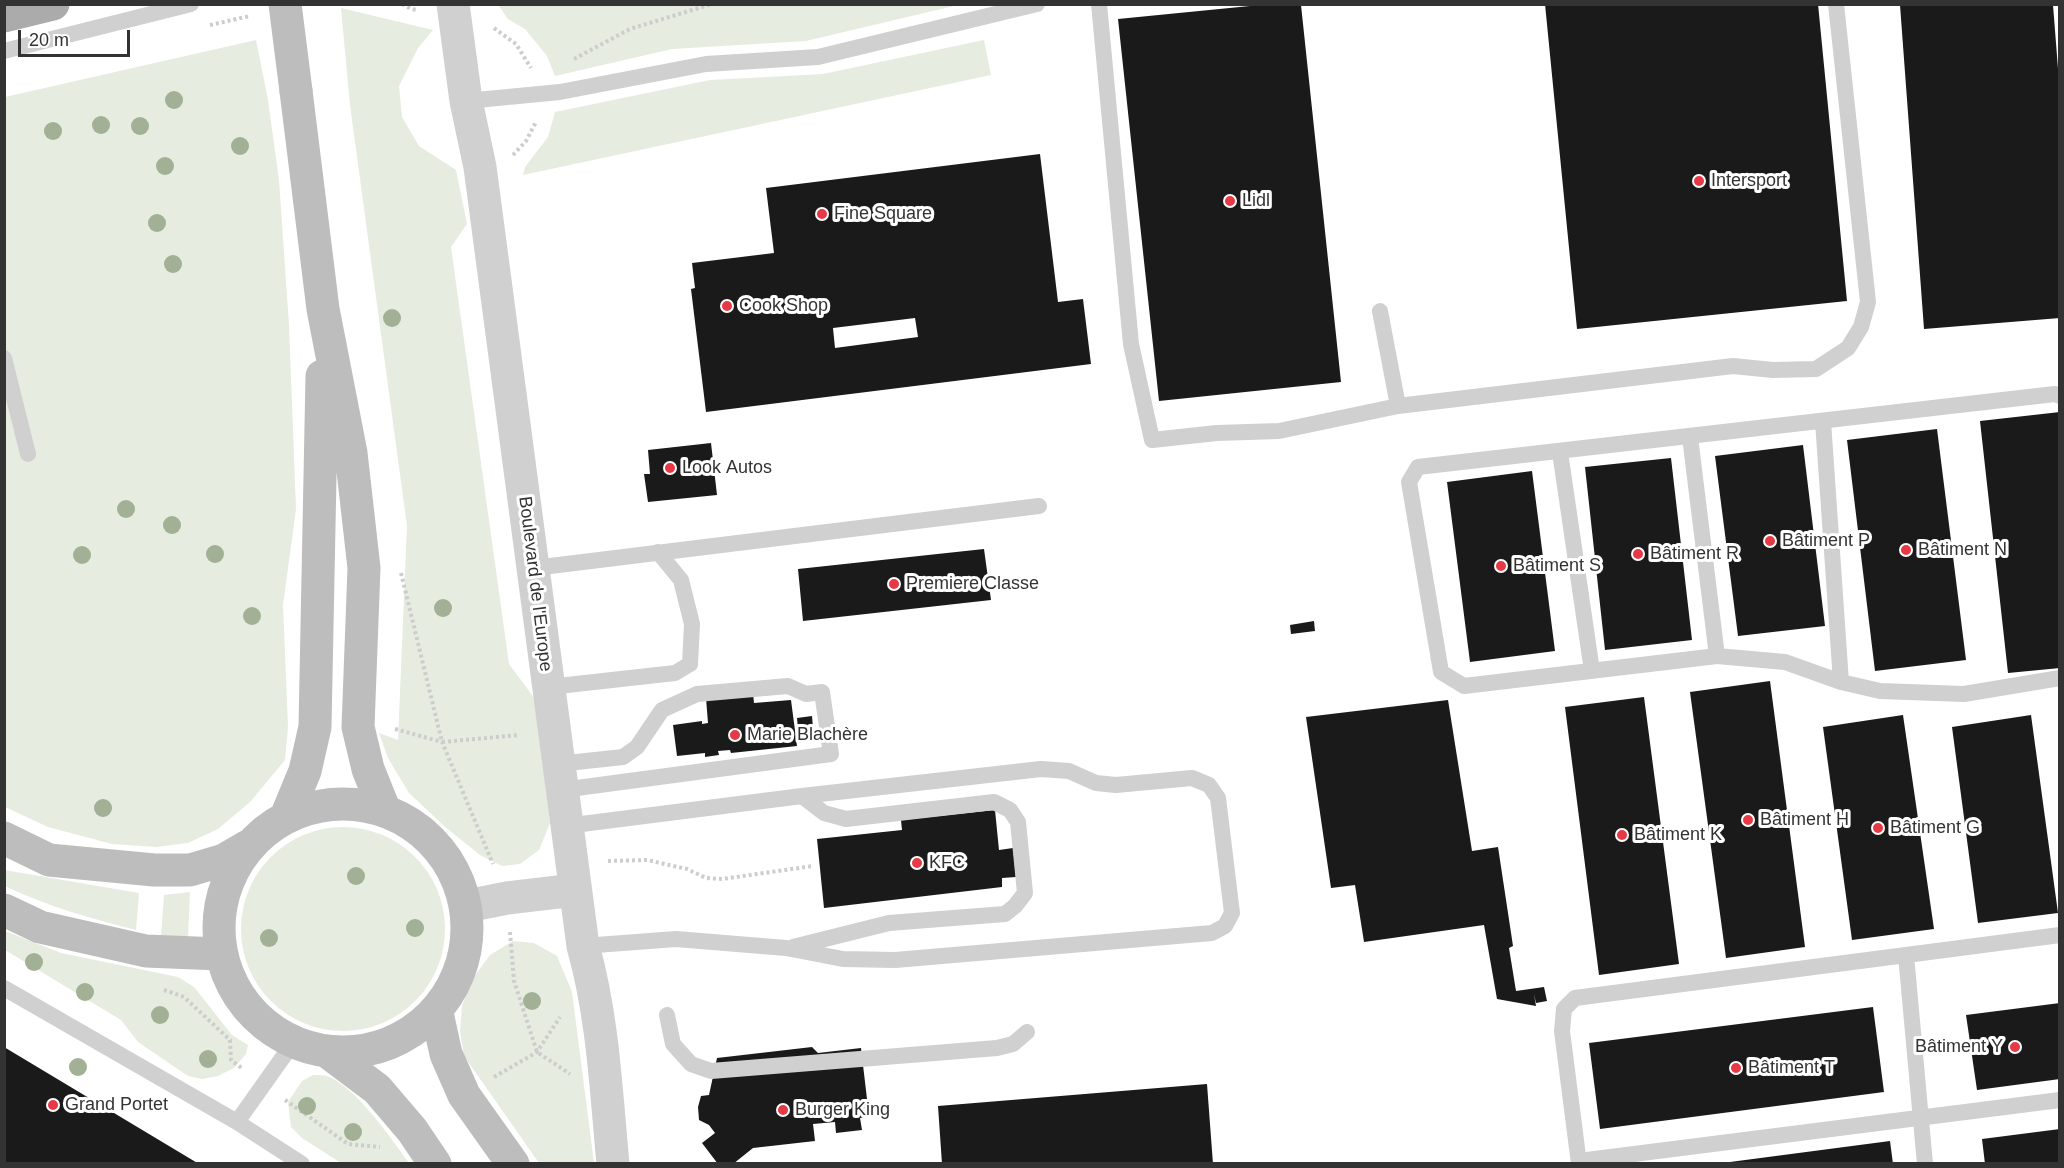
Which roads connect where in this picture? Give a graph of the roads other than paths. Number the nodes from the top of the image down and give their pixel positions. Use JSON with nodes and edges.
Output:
{"nodes":[{"id":1,"x":53,"y":4,"type":"edge"},
{"id":2,"x":191,"y":4,"type":"edge"},
{"id":3,"x":285,"y":4,"type":"edge"},
{"id":4,"x":453,"y":4,"type":"edge"},
{"id":5,"x":1037,"y":4,"type":"edge"},
{"id":6,"x":1099,"y":4,"type":"edge"},
{"id":7,"x":1836,"y":4,"type":"edge"},
{"id":8,"x":4,"y":16,"type":"edge"},
{"id":9,"x":4,"y":51,"type":"edge"},
{"id":10,"x":466,"y":101,"type":"junction"},
{"id":11,"x":323,"y":309,"type":"junction"},
{"id":12,"x":1380,"y":311,"type":"dead end"},
{"id":13,"x":4,"y":358,"type":"edge"},
{"id":14,"x":2060,"y":396,"type":"edge"},
{"id":15,"x":1398,"y":406,"type":"junction"},
{"id":16,"x":1823,"y":421,"type":"junction"},
{"id":17,"x":1690,"y":436,"type":"junction"},
{"id":18,"x":1560,"y":452,"type":"junction"},
{"id":19,"x":28,"y":454,"type":"dead end"},
{"id":20,"x":1039,"y":506,"type":"dead end"},
{"id":21,"x":658,"y":552,"type":"junction"},
{"id":22,"x":534,"y":568,"type":"junction"},
{"id":23,"x":1717,"y":656,"type":"junction"},
{"id":24,"x":1592,"y":671,"type":"junction"},
{"id":25,"x":2060,"y":678,"type":"edge"},
{"id":26,"x":1841,"y":682,"type":"junction"},
{"id":27,"x":549,"y":687,"type":"junction"},
{"id":28,"x":560,"y":777,"type":"junction"},
{"id":29,"x":802,"y":796,"type":"junction"},
{"id":30,"x":384,"y":809,"type":"junction"},
{"id":31,"x":286,"y":817,"type":"junction"},
{"id":32,"x":566,"y":826,"type":"junction"},
{"id":33,"x":4,"y":838,"type":"edge"},
{"id":34,"x":249,"y":845,"type":"junction"},
{"id":35,"x":573,"y":878,"type":"junction"},
{"id":36,"x":467,"y":906,"type":"junction"},
{"id":37,"x":4,"y":910,"type":"edge"},
{"id":38,"x":2060,"y":935,"type":"edge"},
{"id":39,"x":583,"y":946,"type":"junction"},
{"id":40,"x":786,"y":948,"type":"junction"},
{"id":41,"x":220,"y":954,"type":"junction"},
{"id":42,"x":1906,"y":955,"type":"junction"},
{"id":43,"x":4,"y":988,"type":"edge"},
{"id":44,"x":437,"y":1013,"type":"junction"},
{"id":45,"x":667,"y":1015,"type":"dead end"},
{"id":46,"x":1027,"y":1032,"type":"dead end"},
{"id":47,"x":293,"y":1043,"type":"junction"},
{"id":48,"x":329,"y":1053,"type":"junction"},
{"id":49,"x":2060,"y":1100,"type":"edge"},
{"id":50,"x":1922,"y":1118,"type":"junction"},
{"id":51,"x":237,"y":1122,"type":"junction"},
{"id":52,"x":1579,"y":1162,"type":"edge"},
{"id":53,"x":302,"y":1164,"type":"edge"},
{"id":54,"x":435,"y":1164,"type":"edge"},
{"id":55,"x":513,"y":1164,"type":"edge"},
{"id":56,"x":613,"y":1164,"type":"edge"},
{"id":57,"x":1925,"y":1164,"type":"edge"}],
"edges":[{"from":1,"to":8,"type":"main road"},
{"from":2,"to":9,"type":"lane"},
{"from":3,"to":11,"type":"street","bridge":true},
{"from":4,"to":10,"type":"street","name":"Boulevard de l'Europe"},
{"from":5,"to":10,"type":"lane"},
{"from":6,"to":15,"type":"lane"},
{"from":7,"to":15,"type":"lane"},
{"from":10,"to":22,"type":"street","name":"Boulevard de l'Europe"},
{"from":11,"to":30,"type":"street"},
{"from":11,"to":31,"type":"street"},
{"from":12,"to":15,"type":"lane"},
{"from":13,"to":19,"type":"lane"},
{"from":14,"to":16,"type":"lane"},
{"from":16,"to":17,"type":"lane"},
{"from":16,"to":26,"type":"lane"},
{"from":17,"to":18,"type":"lane"},
{"from":17,"to":23,"type":"lane"},
{"from":18,"to":24,"type":"lane"},
{"from":18,"to":24,"type":"lane"},
{"from":20,"to":21,"type":"lane"},
{"from":21,"to":22,"type":"lane"},
{"from":21,"to":27,"type":"lane"},
{"from":22,"to":27,"type":"street","name":"Boulevard de l'Europe"},
{"from":23,"to":24,"type":"lane"},
{"from":23,"to":26,"type":"lane"},
{"from":25,"to":26,"type":"lane"},
{"from":27,"to":28,"type":"street","name":"Boulevard de l'Europe"},
{"from":28,"to":28,"type":"lane"},
{"from":28,"to":32,"type":"street","name":"Boulevard de l'Europe"},
{"from":29,"to":32,"type":"lane"},
{"from":29,"to":40,"type":"lane"},
{"from":29,"to":40,"type":"lane"},
{"from":30,"to":31,"type":"street"},
{"from":30,"to":36,"type":"street"},
{"from":31,"to":34,"type":"street"},
{"from":32,"to":35,"type":"street","name":"Boulevard de l'Europe"},
{"from":33,"to":34,"type":"street"},
{"from":34,"to":41,"type":"street"},
{"from":35,"to":36,"type":"street"},
{"from":35,"to":39,"type":"street","name":"Boulevard de l'Europe"},
{"from":36,"to":44,"type":"street"},
{"from":37,"to":41,"type":"street"},
{"from":38,"to":42,"type":"lane"},
{"from":39,"to":40,"type":"lane"},
{"from":39,"to":56,"type":"street","name":"Boulevard de l'Europe"},
{"from":41,"to":47,"type":"street"},
{"from":42,"to":50,"type":"lane"},
{"from":42,"to":52,"type":"lane"},
{"from":43,"to":51,"type":"lane"},
{"from":44,"to":48,"type":"street"},
{"from":44,"to":55,"type":"street"},
{"from":45,"to":46,"type":"lane"},
{"from":47,"to":48,"type":"street"},
{"from":47,"to":51,"type":"lane"},
{"from":48,"to":54,"type":"street"},
{"from":49,"to":50,"type":"lane"},
{"from":50,"to":52,"type":"lane"},
{"from":50,"to":57,"type":"lane"},
{"from":51,"to":53,"type":"lane"}]}
